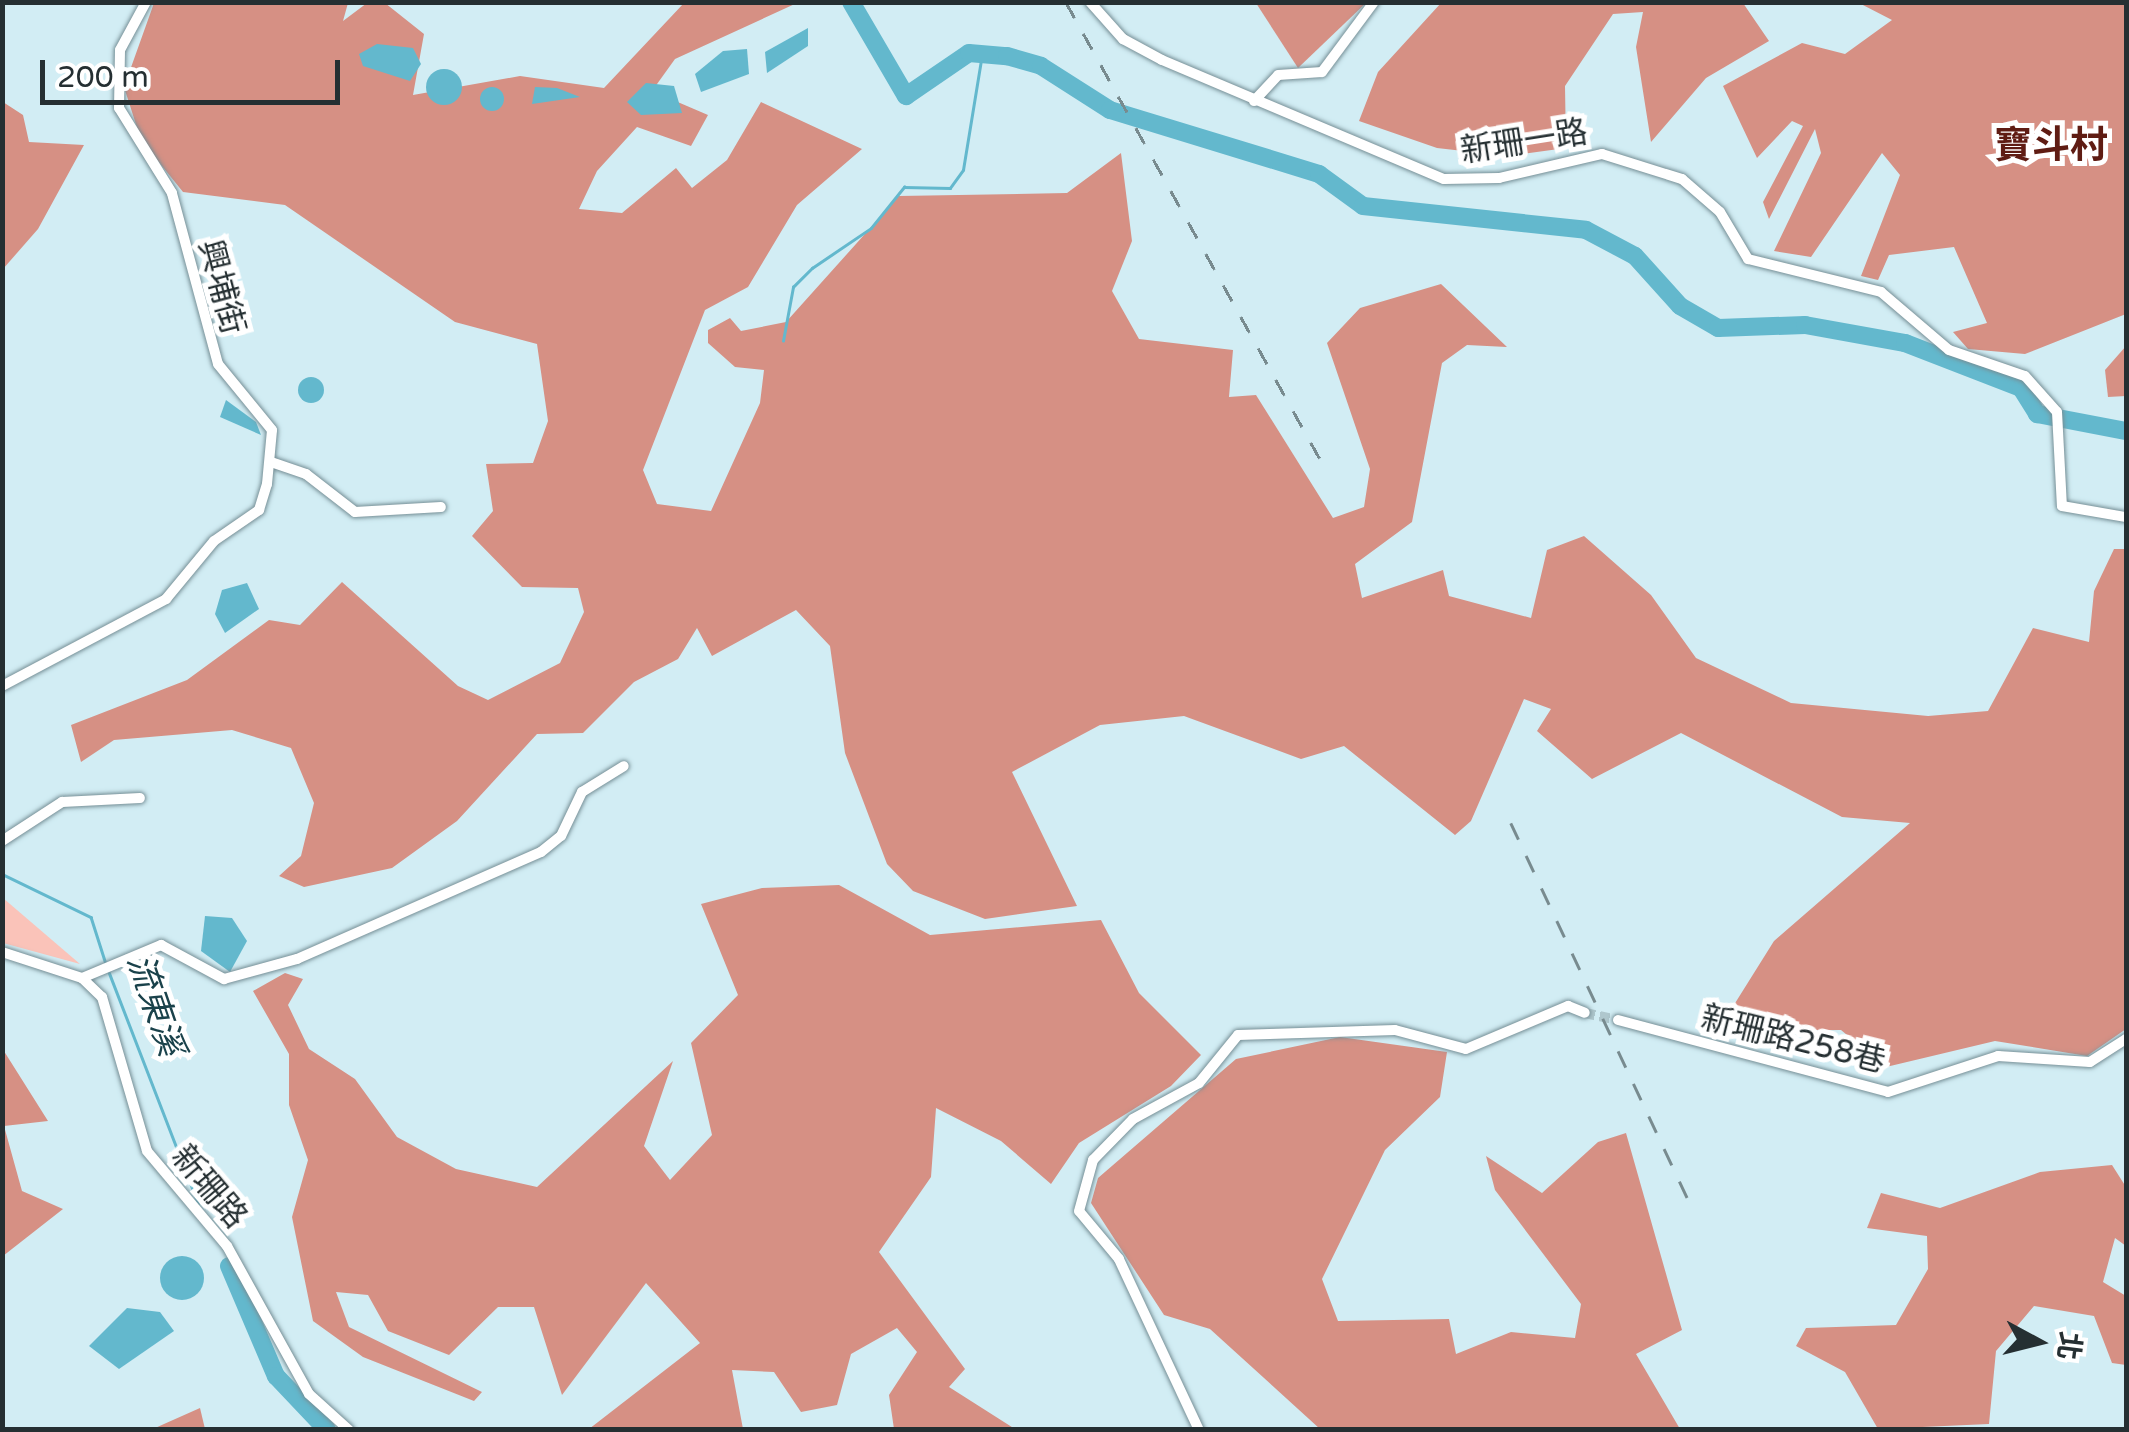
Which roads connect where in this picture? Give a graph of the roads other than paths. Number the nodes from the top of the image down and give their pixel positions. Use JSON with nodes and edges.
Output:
{"nodes":[{"id":1,"x":146,"y":2,"type":"edge"},
{"id":2,"x":1090,"y":2,"type":"edge"},
{"id":3,"x":1374,"y":2,"type":"edge"},
{"id":4,"x":1254,"y":101,"type":"junction"},
{"id":5,"x":271,"y":462,"type":"junction"},
{"id":6,"x":441,"y":507,"type":"dead end"},
{"id":7,"x":2126,"y":517,"type":"edge"},
{"id":8,"x":2,"y":686,"type":"edge"},
{"id":9,"x":624,"y":766,"type":"dead end"},
{"id":10,"x":140,"y":798,"type":"dead end"},
{"id":11,"x":3,"y":841,"type":"edge"},
{"id":12,"x":2,"y":952,"type":"edge"},
{"id":13,"x":82,"y":978,"type":"junction"},
{"id":14,"x":1585,"y":1013,"type":"tunnel mouth"},
{"id":15,"x":1618,"y":1020,"type":"tunnel mouth"},
{"id":16,"x":2126,"y":1039,"type":"edge"},
{"id":17,"x":349,"y":1430,"type":"edge"},
{"id":18,"x":1199,"y":1430,"type":"edge"}],
"edges":[{"from":1,"to":5,"type":"street","name":"興埔街"},
{"from":2,"to":4,"type":"street","name":"新珊一路"},
{"from":3,"to":4,"type":"street"},
{"from":4,"to":7,"type":"street","name":"新珊一路"},
{"from":5,"to":6,"type":"street"},
{"from":5,"to":8,"type":"street","name":"興埔街"},
{"from":9,"to":13,"type":"street"},
{"from":10,"to":11,"type":"street"},
{"from":12,"to":13,"type":"street"},
{"from":13,"to":17,"type":"street","name":"新珊路"},
{"from":14,"to":18,"type":"street"},
{"from":15,"to":16,"type":"street","name":"新珊路258巷"}]}
